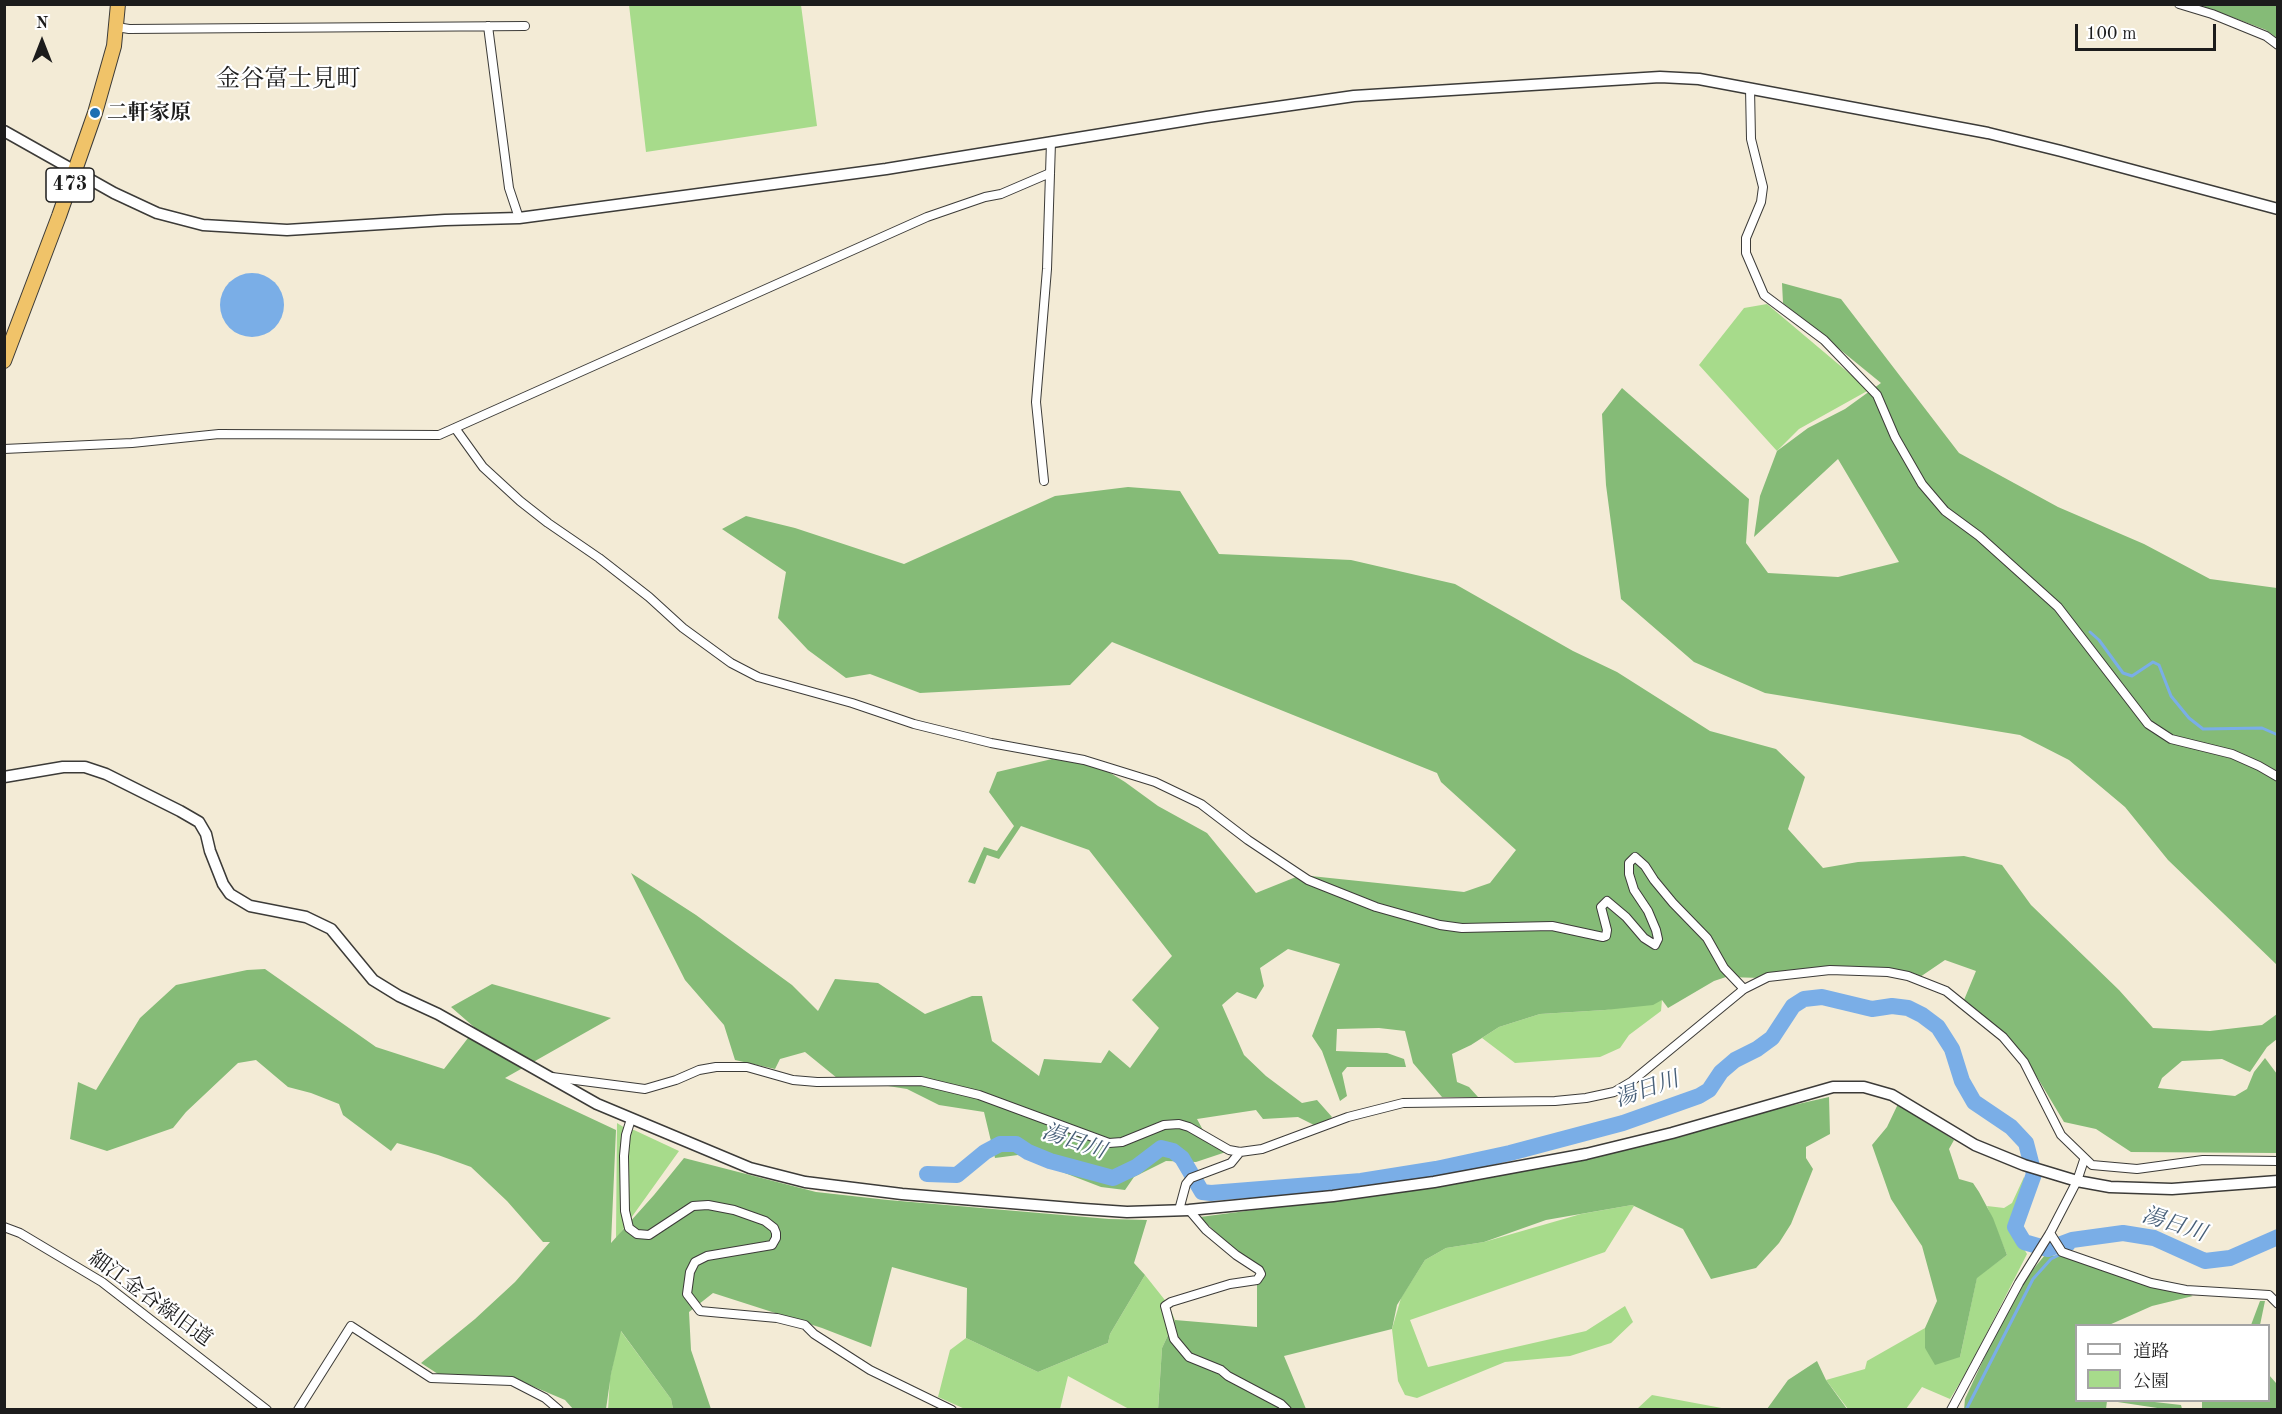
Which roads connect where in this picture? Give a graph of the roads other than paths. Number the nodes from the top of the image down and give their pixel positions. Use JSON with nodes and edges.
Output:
{"nodes":[{"id":1,"x":118,"y":4,"type":"edge"},
{"id":2,"x":2179,"y":4,"type":"edge"},
{"id":3,"x":489,"y":26,"type":"junction"},
{"id":4,"x":525,"y":26,"type":"dead end"},
{"id":5,"x":117,"y":27,"type":"junction"},
{"id":6,"x":2277,"y":45,"type":"edge"},
{"id":7,"x":1750,"y":88,"type":"junction"},
{"id":8,"x":4,"y":132,"type":"edge"},
{"id":9,"x":1051,"y":142,"type":"junction"},
{"id":10,"x":74,"y":171,"type":"junction"},
{"id":11,"x":1050,"y":173,"type":"junction"},
{"id":12,"x":2277,"y":209,"type":"edge"},
{"id":13,"x":519,"y":218,"type":"junction"},
{"id":14,"x":4,"y":361,"type":"edge"},
{"id":15,"x":455,"y":428,"type":"junction"},
{"id":16,"x":4,"y":449,"type":"edge"},
{"id":17,"x":1044,"y":480,"type":"dead end"},
{"id":18,"x":4,"y":777,"type":"edge"},
{"id":19,"x":2277,"y":777,"type":"edge"},
{"id":20,"x":1744,"y":989,"type":"junction"},
{"id":21,"x":548,"y":1077,"type":"junction"},
{"id":22,"x":631,"y":1119,"type":"junction"},
{"id":23,"x":1240,"y":1152,"type":"junction"},
{"id":24,"x":2084,"y":1160,"type":"junction"},
{"id":25,"x":2277,"y":1161,"type":"edge"},
{"id":26,"x":2077,"y":1181,"type":"junction"},
{"id":27,"x":2277,"y":1181,"type":"edge"},
{"id":28,"x":1184,"y":1210,"type":"junction"},
{"id":29,"x":4,"y":1227,"type":"edge"},
{"id":30,"x":2050,"y":1233,"type":"junction"},
{"id":31,"x":2277,"y":1304,"type":"edge"},
{"id":32,"x":267,"y":1410,"type":"edge"},
{"id":33,"x":298,"y":1410,"type":"edge"},
{"id":34,"x":559,"y":1410,"type":"edge"},
{"id":35,"x":952,"y":1410,"type":"edge"},
{"id":36,"x":1287,"y":1410,"type":"edge"},
{"id":37,"x":1951,"y":1410,"type":"edge"}],
"edges":[{"from":1,"to":5,"type":"highway","number":"473"},
{"from":2,"to":6,"type":"street"},
{"from":3,"to":4,"type":"street"},
{"from":3,"to":5,"type":"street"},
{"from":3,"to":13,"type":"street"},
{"from":5,"to":10,"type":"highway","number":"473"},
{"from":7,"to":9,"type":"street"},
{"from":7,"to":12,"type":"street"},
{"from":7,"to":19,"type":"street"},
{"from":8,"to":10,"type":"street"},
{"from":9,"to":11,"type":"street"},
{"from":9,"to":13,"type":"street"},
{"from":10,"to":13,"type":"street"},
{"from":10,"to":14,"type":"highway","number":"473"},
{"from":11,"to":15,"type":"street"},
{"from":11,"to":17,"type":"street"},
{"from":15,"to":16,"type":"street"},
{"from":15,"to":20,"type":"street"},
{"from":18,"to":21,"type":"street"},
{"from":20,"to":23,"type":"street"},
{"from":20,"to":24,"type":"street"},
{"from":21,"to":22,"type":"street"},
{"from":21,"to":23,"type":"street"},
{"from":22,"to":28,"type":"street"},
{"from":22,"to":35,"type":"street"},
{"from":23,"to":28,"type":"street"},
{"from":24,"to":25,"type":"street"},
{"from":24,"to":26,"type":"street"},
{"from":26,"to":27,"type":"street"},
{"from":26,"to":28,"type":"street"},
{"from":26,"to":30,"type":"street"},
{"from":28,"to":36,"type":"street"},
{"from":29,"to":32,"type":"street","name":"細江金谷線旧道"},
{"from":30,"to":31,"type":"street"},
{"from":30,"to":37,"type":"street"},
{"from":33,"to":34,"type":"street"}]}
